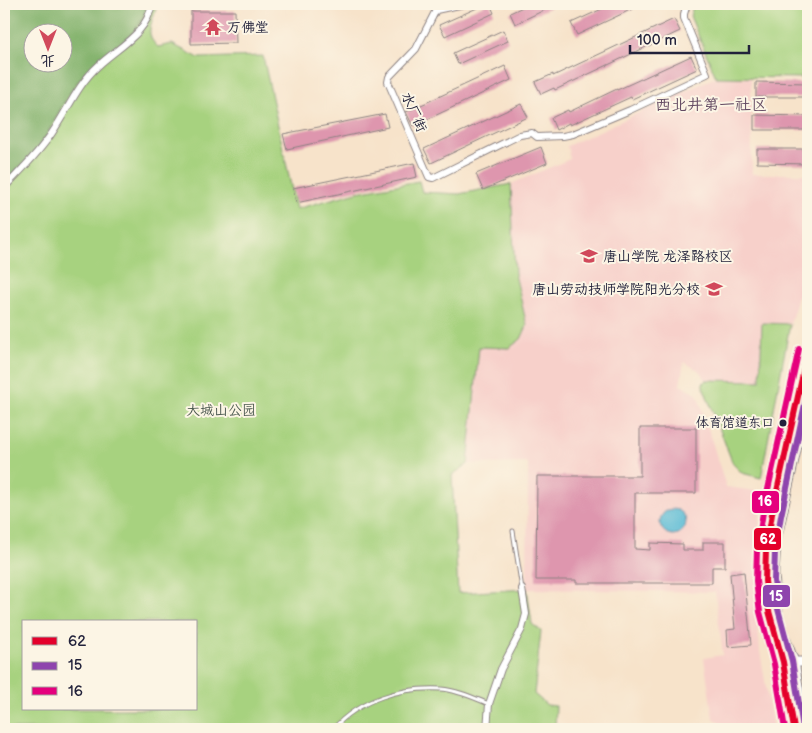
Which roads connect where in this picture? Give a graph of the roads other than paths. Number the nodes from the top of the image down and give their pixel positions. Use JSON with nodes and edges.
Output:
{"nodes":[{"id":1,"x":152,"y":4,"type":"edge"},
{"id":2,"x":464,"y":4,"type":"edge"},
{"id":3,"x":686,"y":4,"type":"edge"},
{"id":4,"x":4,"y":188,"type":"edge"},
{"id":5,"x":808,"y":351,"type":"edge"},
{"id":6,"x":808,"y":396,"type":"edge"},
{"id":7,"x":513,"y":531,"type":"dead end"},
{"id":8,"x":522,"y":589,"type":"joint"},
{"id":9,"x":783,"y":662,"type":"junction"},
{"id":10,"x":794,"y":662,"type":"junction"},
{"id":11,"x":808,"y":662,"type":"edge"},
{"id":12,"x":489,"y":704,"type":"junction"},
{"id":13,"x":333,"y":729,"type":"edge"},
{"id":14,"x":487,"y":729,"type":"edge"},
{"id":15,"x":794,"y":729,"type":"edge"},
{"id":16,"x":805,"y":729,"type":"edge"}],
"edges":[{"from":1,"to":4,"type":"street"},
{"from":2,"to":3,"type":"street","name":"水厂街"},
{"from":5,"to":9,"type":"main road"},
{"from":6,"to":10,"type":"main road"},
{"from":7,"to":8,"type":"lane"},
{"from":8,"to":12,"type":"street"},
{"from":9,"to":10,"type":"main road"},
{"from":9,"to":15,"type":"main road"},
{"from":10,"to":11,"type":"main road"},
{"from":10,"to":16,"type":"main road"},
{"from":12,"to":13,"type":"lane"},
{"from":12,"to":14,"type":"street"}]}
